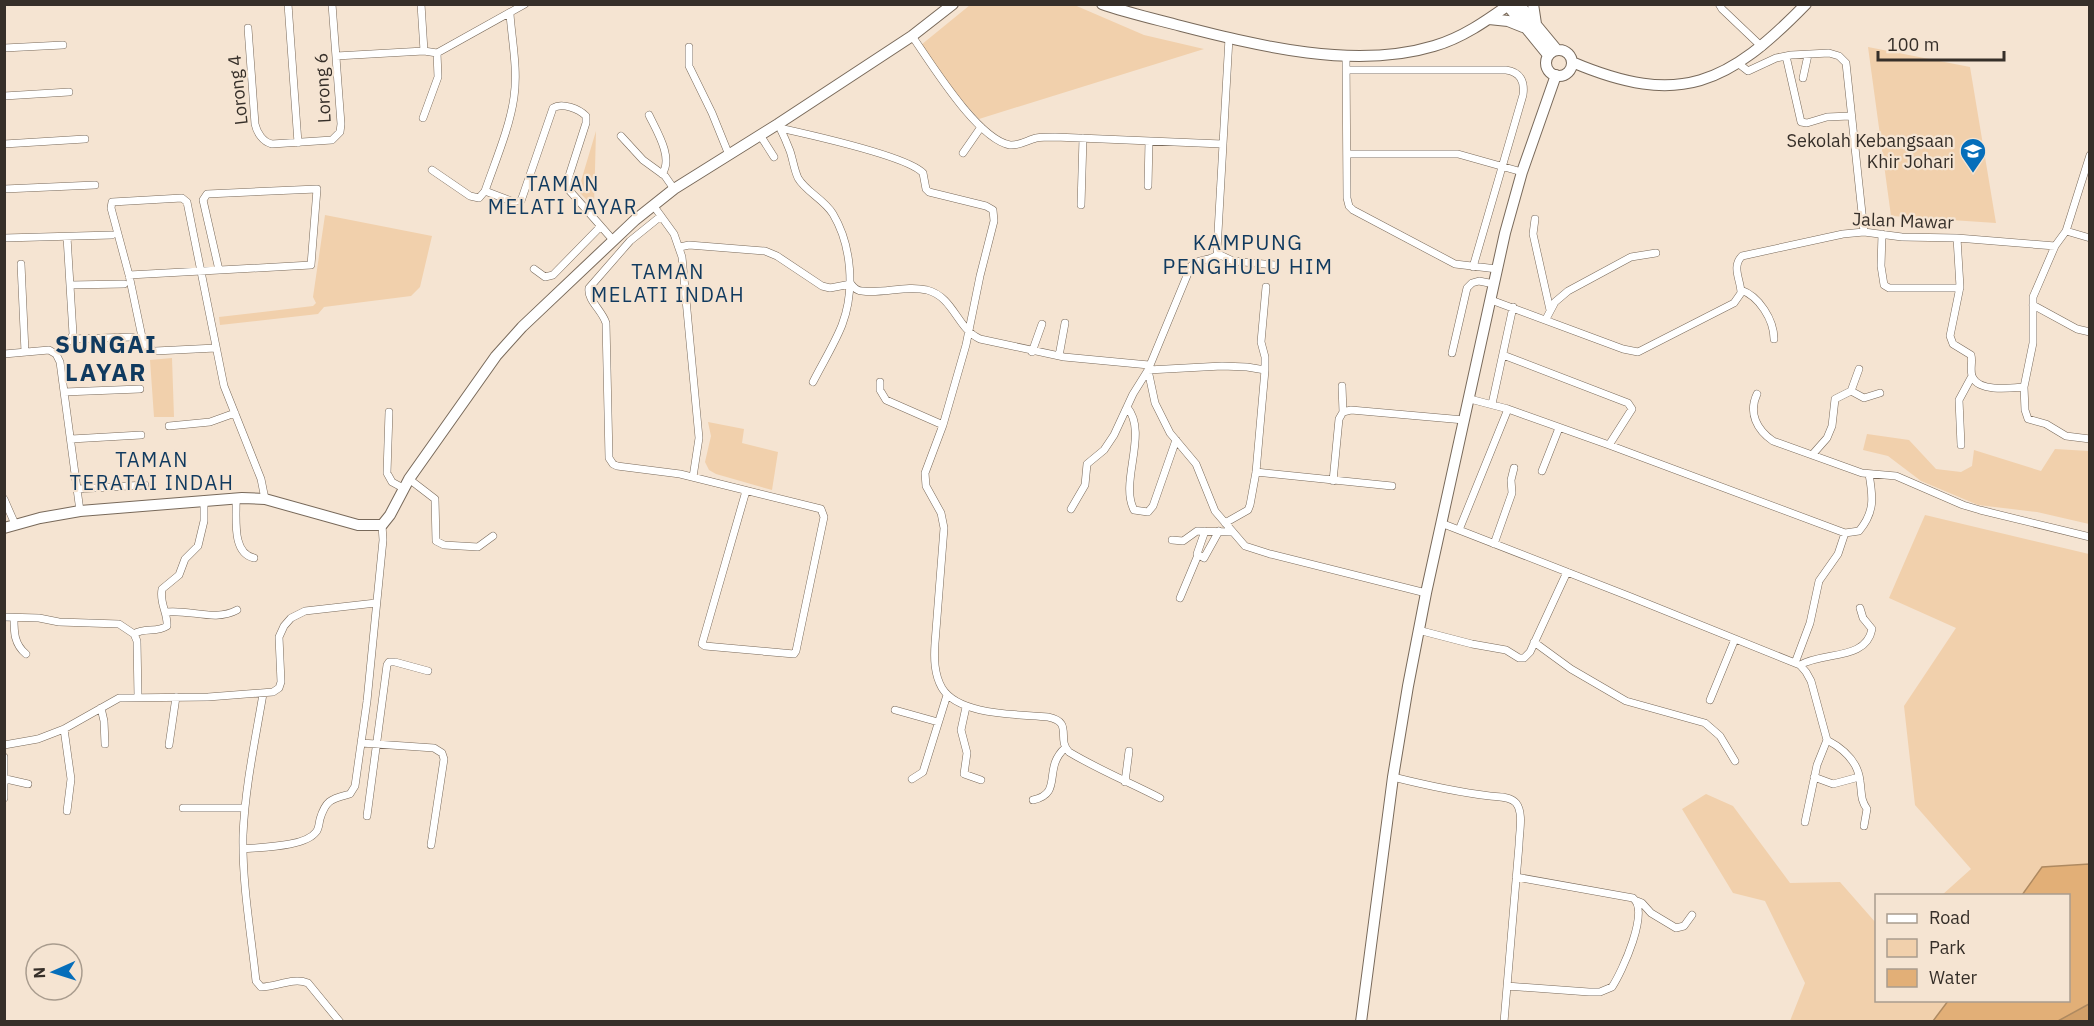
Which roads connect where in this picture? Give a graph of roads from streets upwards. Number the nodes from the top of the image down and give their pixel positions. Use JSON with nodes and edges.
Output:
{"nodes":[{"id":1,"x":288,"y":4,"type":"edge"},
{"id":2,"x":333,"y":4,"type":"edge"},
{"id":3,"x":421,"y":4,"type":"edge"},
{"id":4,"x":525,"y":4,"type":"edge"},
{"id":5,"x":953,"y":4,"type":"edge"},
{"id":6,"x":1102,"y":4,"type":"edge"},
{"id":7,"x":1533,"y":4,"type":"edge"},
{"id":8,"x":1719,"y":4,"type":"edge"},
{"id":9,"x":1806,"y":4,"type":"edge"},
{"id":10,"x":1512,"y":5,"type":"edge"},
{"id":11,"x":510,"y":14,"type":"junction"},
{"id":12,"x":1489,"y":19,"type":"junction"},
{"id":13,"x":1531,"y":26,"type":"junction"},
{"id":14,"x":248,"y":28,"type":"dead end"},
{"id":15,"x":912,"y":36,"type":"junction"},
{"id":16,"x":1229,"y":38,"type":"junction"},
{"id":17,"x":63,"y":45,"type":"dead end"},
{"id":18,"x":689,"y":47,"type":"dead end"},
{"id":19,"x":1762,"y":47,"type":"junction"},
{"id":20,"x":4,"y":48,"type":"edge"},
{"id":21,"x":424,"y":51,"type":"junction"},
{"id":22,"x":1552,"y":52,"type":"junction"},
{"id":23,"x":437,"y":53,"type":"junction"},
{"id":24,"x":1346,"y":55,"type":"junction"},
{"id":25,"x":1808,"y":55,"type":"junction"},
{"id":26,"x":336,"y":56,"type":"junction"},
{"id":27,"x":1786,"y":56,"type":"junction"},
{"id":28,"x":1572,"y":62,"type":"junction"},
{"id":29,"x":1739,"y":64,"type":"junction"},
{"id":30,"x":1346,"y":70,"type":"junction"},
{"id":31,"x":1556,"y":75,"type":"junction"},
{"id":32,"x":1803,"y":78,"type":"dead end"},
{"id":33,"x":69,"y":92,"type":"dead end"},
{"id":34,"x":4,"y":96,"type":"edge"},
{"id":35,"x":648,"y":115,"type":"dead end"},
{"id":36,"x":1850,"y":116,"type":"junction"},
{"id":37,"x":423,"y":118,"type":"dead end"},
{"id":38,"x":779,"y":126,"type":"junction"},
{"id":39,"x":981,"y":127,"type":"junction"},
{"id":40,"x":760,"y":135,"type":"junction"},
{"id":41,"x":621,"y":136,"type":"dead end"},
{"id":42,"x":1083,"y":138,"type":"junction"},
{"id":43,"x":85,"y":139,"type":"dead end"},
{"id":44,"x":1149,"y":141,"type":"junction"},
{"id":45,"x":298,"y":143,"type":"junction"},
{"id":46,"x":4,"y":144,"type":"edge"},
{"id":47,"x":269,"y":144,"type":"joint"},
{"id":48,"x":1222,"y":144,"type":"junction"},
{"id":49,"x":963,"y":153,"type":"dead end"},
{"id":50,"x":1347,"y":154,"type":"junction"},
{"id":51,"x":729,"y":155,"type":"junction"},
{"id":52,"x":2090,"y":155,"type":"edge"},
{"id":53,"x":774,"y":157,"type":"dead end"},
{"id":54,"x":1502,"y":166,"type":"junction"},
{"id":55,"x":432,"y":170,"type":"dead end"},
{"id":56,"x":1522,"y":172,"type":"junction"},
{"id":57,"x":662,"y":174,"type":"junction"},
{"id":58,"x":95,"y":185,"type":"dead end"},
{"id":59,"x":1148,"y":186,"type":"dead end"},
{"id":60,"x":4,"y":189,"type":"edge"},
{"id":61,"x":674,"y":189,"type":"junction"},
{"id":62,"x":485,"y":191,"type":"junction"},
{"id":63,"x":652,"y":205,"type":"junction"},
{"id":64,"x":1082,"y":205,"type":"dead end"},
{"id":65,"x":661,"y":216,"type":"junction"},
{"id":66,"x":1535,"y":219,"type":"dead end"},
{"id":67,"x":600,"y":227,"type":"junction"},
{"id":68,"x":2066,"y":231,"type":"junction"},
{"id":69,"x":1864,"y":232,"type":"junction"},
{"id":70,"x":1882,"y":234,"type":"junction"},
{"id":71,"x":112,"y":235,"type":"dead end"},
{"id":72,"x":67,"y":237,"type":"junction"},
{"id":73,"x":4,"y":238,"type":"edge"},
{"id":74,"x":1957,"y":238,"type":"junction"},
{"id":75,"x":2090,"y":238,"type":"edge"},
{"id":76,"x":613,"y":240,"type":"junction"},
{"id":77,"x":2055,"y":246,"type":"junction"},
{"id":78,"x":680,"y":247,"type":"junction"},
{"id":79,"x":1656,"y":253,"type":"dead end"},
{"id":80,"x":1218,"y":254,"type":"junction"},
{"id":81,"x":21,"y":264,"type":"dead end"},
{"id":82,"x":1275,"y":265,"type":"dead end"},
{"id":83,"x":1473,"y":267,"type":"junction"},
{"id":84,"x":534,"y":269,"type":"dead end"},
{"id":85,"x":1497,"y":269,"type":"junction"},
{"id":86,"x":219,"y":270,"type":"junction"},
{"id":87,"x":202,"y":271,"type":"junction"},
{"id":88,"x":129,"y":275,"type":"junction"},
{"id":89,"x":124,"y":284,"type":"dead end"},
{"id":90,"x":851,"y":284,"type":"junction"},
{"id":91,"x":1494,"y":284,"type":"junction"},
{"id":92,"x":70,"y":285,"type":"junction"},
{"id":93,"x":1266,"y":287,"type":"dead end"},
{"id":94,"x":1960,"y":288,"type":"junction"},
{"id":95,"x":1741,"y":290,"type":"junction"},
{"id":96,"x":1491,"y":300,"type":"junction"},
{"id":97,"x":2033,"y":304,"type":"junction"},
{"id":98,"x":1513,"y":307,"type":"junction"},
{"id":99,"x":1550,"y":310,"type":"junction"},
{"id":100,"x":1546,"y":319,"type":"junction"},
{"id":101,"x":1065,"y":323,"type":"dead end"},
{"id":102,"x":1042,"y":324,"type":"dead end"},
{"id":103,"x":2090,"y":332,"type":"edge"},
{"id":104,"x":969,"y":333,"type":"junction"},
{"id":105,"x":132,"y":337,"type":"dead end"},
{"id":106,"x":71,"y":339,"type":"junction"},
{"id":107,"x":1774,"y":339,"type":"dead end"},
{"id":108,"x":216,"y":348,"type":"junction"},
{"id":109,"x":25,"y":352,"type":"junction"},
{"id":110,"x":1032,"y":352,"type":"junction"},
{"id":111,"x":1452,"y":353,"type":"dead end"},
{"id":112,"x":4,"y":354,"type":"edge"},
{"id":113,"x":56,"y":354,"type":"junction"},
{"id":114,"x":1503,"y":355,"type":"junction"},
{"id":115,"x":1059,"y":356,"type":"junction"},
{"id":116,"x":1148,"y":368,"type":"junction"},
{"id":117,"x":1859,"y":369,"type":"dead end"},
{"id":118,"x":1265,"y":370,"type":"junction"},
{"id":119,"x":1972,"y":376,"type":"junction"},
{"id":120,"x":813,"y":382,"type":"dead end"},
{"id":121,"x":880,"y":382,"type":"dead end"},
{"id":122,"x":1342,"y":386,"type":"dead end"},
{"id":123,"x":2024,"y":387,"type":"junction"},
{"id":124,"x":140,"y":388,"type":"dead end"},
{"id":125,"x":1851,"y":391,"type":"junction"},
{"id":126,"x":64,"y":392,"type":"junction"},
{"id":127,"x":1880,"y":393,"type":"dead end"},
{"id":128,"x":1757,"y":394,"type":"dead end"},
{"id":129,"x":1470,"y":399,"type":"junction"},
{"id":130,"x":1492,"y":404,"type":"junction"},
{"id":131,"x":1127,"y":407,"type":"junction"},
{"id":132,"x":1508,"y":409,"type":"junction"},
{"id":133,"x":389,"y":412,"type":"dead end"},
{"id":134,"x":1343,"y":412,"type":"junction"},
{"id":135,"x":235,"y":413,"type":"junction"},
{"id":136,"x":1464,"y":420,"type":"junction"},
{"id":137,"x":943,"y":425,"type":"junction"},
{"id":138,"x":169,"y":426,"type":"dead end"},
{"id":139,"x":1559,"y":428,"type":"junction"},
{"id":140,"x":141,"y":435,"type":"dead end"},
{"id":141,"x":71,"y":439,"type":"junction"},
{"id":142,"x":2090,"y":439,"type":"edge"},
{"id":143,"x":1176,"y":440,"type":"junction"},
{"id":144,"x":1609,"y":445,"type":"junction"},
{"id":145,"x":1961,"y":446,"type":"dead end"},
{"id":146,"x":1812,"y":455,"type":"junction"},
{"id":147,"x":1514,"y":468,"type":"dead end"},
{"id":148,"x":1542,"y":471,"type":"dead end"},
{"id":149,"x":1256,"y":472,"type":"junction"},
{"id":150,"x":1869,"y":474,"type":"junction"},
{"id":151,"x":693,"y":477,"type":"junction"},
{"id":152,"x":1333,"y":481,"type":"junction"},
{"id":153,"x":406,"y":484,"type":"junction"},
{"id":154,"x":145,"y":485,"type":"dead end"},
{"id":155,"x":1392,"y":486,"type":"dead end"},
{"id":156,"x":78,"y":489,"type":"junction"},
{"id":157,"x":746,"y":490,"type":"junction"},
{"id":158,"x":236,"y":498,"type":"junction"},
{"id":159,"x":4,"y":499,"type":"edge"},
{"id":160,"x":265,"y":499,"type":"junction"},
{"id":161,"x":204,"y":500,"type":"junction"},
{"id":162,"x":1071,"y":509,"type":"dead end"},
{"id":163,"x":80,"y":511,"type":"junction"},
{"id":164,"x":1225,"y":523,"type":"junction"},
{"id":165,"x":1441,"y":523,"type":"junction"},
{"id":166,"x":382,"y":525,"type":"junction"},
{"id":167,"x":10,"y":526,"type":"edge"},
{"id":168,"x":1459,"y":530,"type":"junction"},
{"id":169,"x":1205,"y":531,"type":"junction"},
{"id":170,"x":1219,"y":531,"type":"junction"},
{"id":171,"x":1231,"y":532,"type":"junction"},
{"id":172,"x":1845,"y":533,"type":"junction"},
{"id":173,"x":493,"y":536,"type":"dead end"},
{"id":174,"x":2090,"y":537,"type":"edge"},
{"id":175,"x":1172,"y":540,"type":"dead end"},
{"id":176,"x":1494,"y":544,"type":"junction"},
{"id":177,"x":1198,"y":555,"type":"junction"},
{"id":178,"x":254,"y":558,"type":"dead end"},
{"id":179,"x":1567,"y":572,"type":"junction"},
{"id":180,"x":1426,"y":593,"type":"junction"},
{"id":181,"x":1180,"y":598,"type":"dead end"},
{"id":182,"x":376,"y":603,"type":"junction"},
{"id":183,"x":1860,"y":608,"type":"dead end"},
{"id":184,"x":237,"y":610,"type":"dead end"},
{"id":185,"x":166,"y":612,"type":"junction"},
{"id":186,"x":4,"y":617,"type":"edge"},
{"id":187,"x":14,"y":618,"type":"junction"},
{"id":188,"x":1418,"y":630,"type":"junction"},
{"id":189,"x":134,"y":634,"type":"junction"},
{"id":190,"x":1735,"y":639,"type":"junction"},
{"id":191,"x":1532,"y":647,"type":"junction"},
{"id":192,"x":26,"y":654,"type":"dead end"},
{"id":193,"x":1797,"y":664,"type":"junction"},
{"id":194,"x":428,"y":671,"type":"dead end"},
{"id":195,"x":369,"y":681,"type":"junction"},
{"id":196,"x":384,"y":682,"type":"junction"},
{"id":197,"x":262,"y":694,"type":"junction"},
{"id":198,"x":947,"y":695,"type":"junction"},
{"id":199,"x":138,"y":697,"type":"junction"},
{"id":200,"x":176,"y":697,"type":"junction"},
{"id":201,"x":366,"y":700,"type":"junction"},
{"id":202,"x":1710,"y":700,"type":"dead end"},
{"id":203,"x":382,"y":702,"type":"junction"},
{"id":204,"x":966,"y":707,"type":"junction"},
{"id":205,"x":101,"y":708,"type":"junction"},
{"id":206,"x":895,"y":710,"type":"dead end"},
{"id":207,"x":938,"y":723,"type":"junction"},
{"id":208,"x":64,"y":729,"type":"junction"},
{"id":209,"x":1827,"y":740,"type":"junction"},
{"id":210,"x":361,"y":743,"type":"junction"},
{"id":211,"x":105,"y":744,"type":"dead end"},
{"id":212,"x":377,"y":744,"type":"junction"},
{"id":213,"x":4,"y":745,"type":"edge"},
{"id":214,"x":169,"y":746,"type":"dead end"},
{"id":215,"x":1065,"y":748,"type":"junction"},
{"id":216,"x":1129,"y":751,"type":"dead end"},
{"id":217,"x":4,"y":757,"type":"edge"},
{"id":218,"x":1735,"y":761,"type":"dead end"},
{"id":219,"x":1393,"y":777,"type":"junction"},
{"id":220,"x":1814,"y":777,"type":"junction"},
{"id":221,"x":1859,"y":777,"type":"junction"},
{"id":222,"x":6,"y":779,"type":"edge"},
{"id":223,"x":912,"y":779,"type":"dead end"},
{"id":224,"x":981,"y":780,"type":"dead end"},
{"id":225,"x":1125,"y":782,"type":"junction"},
{"id":226,"x":28,"y":784,"type":"dead end"},
{"id":227,"x":4,"y":798,"type":"edge"},
{"id":228,"x":1160,"y":798,"type":"dead end"},
{"id":229,"x":1033,"y":800,"type":"dead end"},
{"id":230,"x":183,"y":808,"type":"dead end"},
{"id":231,"x":245,"y":808,"type":"junction"},
{"id":232,"x":67,"y":811,"type":"dead end"},
{"id":233,"x":367,"y":816,"type":"dead end"},
{"id":234,"x":1805,"y":822,"type":"dead end"},
{"id":235,"x":1864,"y":826,"type":"dead end"},
{"id":236,"x":430,"y":845,"type":"dead end"},
{"id":237,"x":243,"y":849,"type":"junction"},
{"id":238,"x":1516,"y":878,"type":"junction"},
{"id":239,"x":1637,"y":901,"type":"junction"},
{"id":240,"x":1692,"y":915,"type":"dead end"},
{"id":241,"x":1507,"y":986,"type":"junction"},
{"id":242,"x":340,"y":1022,"type":"edge"},
{"id":243,"x":1361,"y":1022,"type":"edge"},
{"id":244,"x":1504,"y":1022,"type":"edge"}],
"edges":[{"from":1,"to":45,"type":"street"},
{"from":2,"to":26,"type":"street","name":"Lorong 6"},
{"from":3,"to":21,"type":"street"},
{"from":4,"to":11,"type":"street"},
{"from":5,"to":15,"type":"street"},
{"from":6,"to":16,"type":"street"},
{"from":7,"to":13,"type":"street"},
{"from":8,"to":19,"type":"street"},
{"from":9,"to":19,"type":"street"},
{"from":10,"to":12,"type":"street"},
{"from":10,"to":13,"type":"street"},
{"from":11,"to":23,"type":"street"},
{"from":11,"to":62,"type":"street"},
{"from":12,"to":13,"type":"street"},
{"from":12,"to":24,"type":"street"},
{"from":13,"to":22,"type":"street"},
{"from":14,"to":47,"type":"street","name":"Lorong 4"},
{"from":15,"to":38,"type":"street"},
{"from":15,"to":39,"type":"street"},
{"from":16,"to":24,"type":"street"},
{"from":16,"to":48,"type":"street"},
{"from":17,"to":20,"type":"street"},
{"from":18,"to":51,"type":"street"},
{"from":19,"to":29,"type":"street"},
{"from":21,"to":23,"type":"street"},
{"from":21,"to":26,"type":"street"},
{"from":22,"to":28,"type":"street"},
{"from":22,"to":31,"type":"street"},
{"from":23,"to":37,"type":"street"},
{"from":24,"to":30,"type":"street"},
{"from":25,"to":27,"type":"street"},
{"from":25,"to":32,"type":"street"},
{"from":25,"to":36,"type":"street"},
{"from":26,"to":45,"type":"street","name":"Lorong 6"},
{"from":27,"to":29,"type":"street"},
{"from":27,"to":36,"type":"street"},
{"from":28,"to":29,"type":"street"},
{"from":28,"to":31,"type":"street"},
{"from":30,"to":50,"type":"street"},
{"from":30,"to":54,"type":"street"},
{"from":31,"to":56,"type":"street"},
{"from":33,"to":34,"type":"street"},
{"from":35,"to":57,"type":"street"},
{"from":36,"to":69,"type":"street"},
{"from":38,"to":40,"type":"street"},
{"from":38,"to":90,"type":"street"},
{"from":38,"to":104,"type":"street"},
{"from":39,"to":42,"type":"street"},
{"from":39,"to":49,"type":"street"},
{"from":40,"to":51,"type":"street"},
{"from":40,"to":53,"type":"street"},
{"from":41,"to":57,"type":"street"},
{"from":42,"to":44,"type":"street"},
{"from":42,"to":64,"type":"street"},
{"from":43,"to":46,"type":"street"},
{"from":44,"to":48,"type":"street"},
{"from":44,"to":59,"type":"street"},
{"from":45,"to":47,"type":"street","name":"Lorong 6"},
{"from":48,"to":80,"type":"street"},
{"from":50,"to":54,"type":"street"},
{"from":50,"to":83,"type":"street"},
{"from":51,"to":61,"type":"street"},
{"from":52,"to":68,"type":"street"},
{"from":54,"to":56,"type":"street"},
{"from":54,"to":83,"type":"street"},
{"from":55,"to":62,"type":"street"},
{"from":56,"to":85,"type":"street"},
{"from":57,"to":61,"type":"street"},
{"from":58,"to":60,"type":"street"},
{"from":61,"to":63,"type":"street"},
{"from":62,"to":67,"type":"street"},
{"from":63,"to":65,"type":"street"},
{"from":63,"to":76,"type":"street"},
{"from":65,"to":78,"type":"street"},
{"from":65,"to":151,"type":"street"},
{"from":66,"to":99,"type":"street"},
{"from":67,"to":76,"type":"street"},
{"from":67,"to":84,"type":"street"},
{"from":68,"to":75,"type":"street"},
{"from":68,"to":77,"type":"street"},
{"from":69,"to":70,"type":"street","name":"Jalan Mawar"},
{"from":69,"to":95,"type":"street","name":"Jalan Mawar"},
{"from":70,"to":74,"type":"street","name":"Jalan Mawar"},
{"from":70,"to":94,"type":"street"},
{"from":71,"to":72,"type":"street"},
{"from":72,"to":73,"type":"street"},
{"from":72,"to":92,"type":"street"},
{"from":74,"to":77,"type":"street","name":"Jalan Mawar"},
{"from":74,"to":94,"type":"street"},
{"from":76,"to":153,"type":"street"},
{"from":77,"to":97,"type":"street"},
{"from":78,"to":90,"type":"street"},
{"from":78,"to":151,"type":"street"},
{"from":79,"to":99,"type":"street"},
{"from":80,"to":82,"type":"street"},
{"from":80,"to":116,"type":"street"},
{"from":81,"to":109,"type":"street"},
{"from":83,"to":85,"type":"street"},
{"from":85,"to":91,"type":"street"},
{"from":86,"to":86,"type":"street"},
{"from":86,"to":87,"type":"street"},
{"from":87,"to":88,"type":"street"},
{"from":87,"to":88,"type":"street"},
{"from":87,"to":108,"type":"street"},
{"from":88,"to":108,"type":"street"},
{"from":89,"to":92,"type":"street"},
{"from":90,"to":104,"type":"street"},
{"from":90,"to":120,"type":"street"},
{"from":91,"to":96,"type":"street"},
{"from":91,"to":111,"type":"street"},
{"from":92,"to":106,"type":"street"},
{"from":93,"to":118,"type":"street"},
{"from":94,"to":119,"type":"street"},
{"from":95,"to":100,"type":"street"},
{"from":95,"to":107,"type":"street"},
{"from":96,"to":98,"type":"street"},
{"from":96,"to":129,"type":"street"},
{"from":97,"to":103,"type":"street"},
{"from":97,"to":123,"type":"street"},
{"from":98,"to":100,"type":"street"},
{"from":98,"to":114,"type":"street"},
{"from":99,"to":100,"type":"street"},
{"from":101,"to":115,"type":"street"},
{"from":102,"to":110,"type":"street"},
{"from":104,"to":110,"type":"street"},
{"from":104,"to":137,"type":"street"},
{"from":105,"to":106,"type":"street"},
{"from":106,"to":113,"type":"street"},
{"from":108,"to":135,"type":"street"},
{"from":109,"to":112,"type":"street"},
{"from":109,"to":113,"type":"street"},
{"from":110,"to":115,"type":"street"},
{"from":113,"to":126,"type":"street"},
{"from":114,"to":130,"type":"street"},
{"from":114,"to":144,"type":"street"},
{"from":115,"to":116,"type":"street"},
{"from":116,"to":118,"type":"street"},
{"from":116,"to":131,"type":"street"},
{"from":116,"to":143,"type":"street"},
{"from":117,"to":125,"type":"street"},
{"from":118,"to":149,"type":"street"},
{"from":119,"to":123,"type":"street"},
{"from":119,"to":145,"type":"street"},
{"from":121,"to":137,"type":"street"},
{"from":122,"to":134,"type":"street"},
{"from":123,"to":142,"type":"street"},
{"from":124,"to":126,"type":"street"},
{"from":125,"to":127,"type":"street"},
{"from":125,"to":146,"type":"street"},
{"from":126,"to":141,"type":"street"},
{"from":128,"to":146,"type":"street"},
{"from":129,"to":130,"type":"street"},
{"from":129,"to":136,"type":"street"},
{"from":130,"to":132,"type":"street"},
{"from":131,"to":143,"type":"street"},
{"from":131,"to":162,"type":"street"},
{"from":132,"to":139,"type":"street"},
{"from":132,"to":168,"type":"street"},
{"from":133,"to":153,"type":"street"},
{"from":134,"to":136,"type":"street"},
{"from":134,"to":152,"type":"street"},
{"from":135,"to":138,"type":"street"},
{"from":135,"to":160,"type":"street"},
{"from":136,"to":165,"type":"street"},
{"from":137,"to":198,"type":"street"},
{"from":139,"to":144,"type":"street"},
{"from":139,"to":148,"type":"street"},
{"from":140,"to":141,"type":"street"},
{"from":141,"to":156,"type":"street"},
{"from":143,"to":164,"type":"street"},
{"from":144,"to":172,"type":"street"},
{"from":146,"to":150,"type":"street"},
{"from":147,"to":176,"type":"street"},
{"from":149,"to":152,"type":"street"},
{"from":149,"to":164,"type":"street"},
{"from":150,"to":172,"type":"street"},
{"from":150,"to":174,"type":"street"},
{"from":151,"to":157,"type":"street"},
{"from":152,"to":155,"type":"street"},
{"from":153,"to":166,"type":"street"},
{"from":153,"to":173,"type":"street"},
{"from":154,"to":156,"type":"street"},
{"from":156,"to":163,"type":"street"},
{"from":157,"to":157,"type":"street"},
{"from":158,"to":160,"type":"street"},
{"from":158,"to":161,"type":"street"},
{"from":158,"to":178,"type":"street"},
{"from":159,"to":167,"type":"street"},
{"from":160,"to":166,"type":"street"},
{"from":161,"to":163,"type":"street"},
{"from":161,"to":185,"type":"street"},
{"from":163,"to":167,"type":"street"},
{"from":164,"to":171,"type":"street"},
{"from":165,"to":168,"type":"street"},
{"from":165,"to":180,"type":"street"},
{"from":166,"to":182,"type":"street"},
{"from":168,"to":176,"type":"street"},
{"from":169,"to":170,"type":"street"},
{"from":169,"to":175,"type":"street"},
{"from":169,"to":177,"type":"street"},
{"from":170,"to":171,"type":"street"},
{"from":170,"to":177,"type":"street"},
{"from":171,"to":180,"type":"street"},
{"from":172,"to":193,"type":"street"},
{"from":176,"to":179,"type":"street"},
{"from":177,"to":181,"type":"street"},
{"from":179,"to":190,"type":"street"},
{"from":179,"to":191,"type":"street"},
{"from":180,"to":188,"type":"street"},
{"from":182,"to":195,"type":"street"},
{"from":182,"to":197,"type":"street"},
{"from":183,"to":193,"type":"street"},
{"from":184,"to":185,"type":"street"},
{"from":185,"to":189,"type":"street"},
{"from":186,"to":187,"type":"street"},
{"from":187,"to":189,"type":"street"},
{"from":187,"to":192,"type":"street"},
{"from":188,"to":191,"type":"street"},
{"from":188,"to":219,"type":"street"},
{"from":189,"to":199,"type":"street"},
{"from":190,"to":193,"type":"street"},
{"from":190,"to":202,"type":"street"},
{"from":191,"to":218,"type":"street"},
{"from":193,"to":209,"type":"street"},
{"from":194,"to":196,"type":"street"},
{"from":195,"to":196,"type":"street"},
{"from":195,"to":201,"type":"street"},
{"from":196,"to":203,"type":"street"},
{"from":197,"to":200,"type":"street"},
{"from":197,"to":231,"type":"street"},
{"from":198,"to":204,"type":"street"},
{"from":198,"to":207,"type":"street"},
{"from":199,"to":200,"type":"street"},
{"from":199,"to":205,"type":"street"},
{"from":200,"to":214,"type":"street"},
{"from":201,"to":203,"type":"street"},
{"from":201,"to":210,"type":"street"},
{"from":203,"to":212,"type":"street"},
{"from":204,"to":215,"type":"street"},
{"from":204,"to":224,"type":"street"},
{"from":205,"to":208,"type":"street"},
{"from":205,"to":211,"type":"street"},
{"from":206,"to":207,"type":"street"},
{"from":207,"to":223,"type":"street"},
{"from":208,"to":213,"type":"street"},
{"from":208,"to":232,"type":"street"},
{"from":209,"to":220,"type":"street"},
{"from":209,"to":221,"type":"street"},
{"from":210,"to":212,"type":"street"},
{"from":210,"to":237,"type":"street"},
{"from":212,"to":233,"type":"street"},
{"from":212,"to":236,"type":"street"},
{"from":215,"to":225,"type":"street"},
{"from":215,"to":229,"type":"street"},
{"from":216,"to":225,"type":"street"},
{"from":217,"to":222,"type":"street"},
{"from":219,"to":238,"type":"street"},
{"from":219,"to":243,"type":"street"},
{"from":220,"to":221,"type":"street"},
{"from":220,"to":234,"type":"street"},
{"from":221,"to":235,"type":"street"},
{"from":222,"to":226,"type":"street"},
{"from":222,"to":227,"type":"street"},
{"from":225,"to":228,"type":"street"},
{"from":230,"to":231,"type":"street"},
{"from":231,"to":237,"type":"street"},
{"from":237,"to":242,"type":"street"},
{"from":238,"to":239,"type":"street"},
{"from":238,"to":241,"type":"street"},
{"from":239,"to":240,"type":"street"},
{"from":239,"to":241,"type":"street"},
{"from":241,"to":244,"type":"street"}]}
